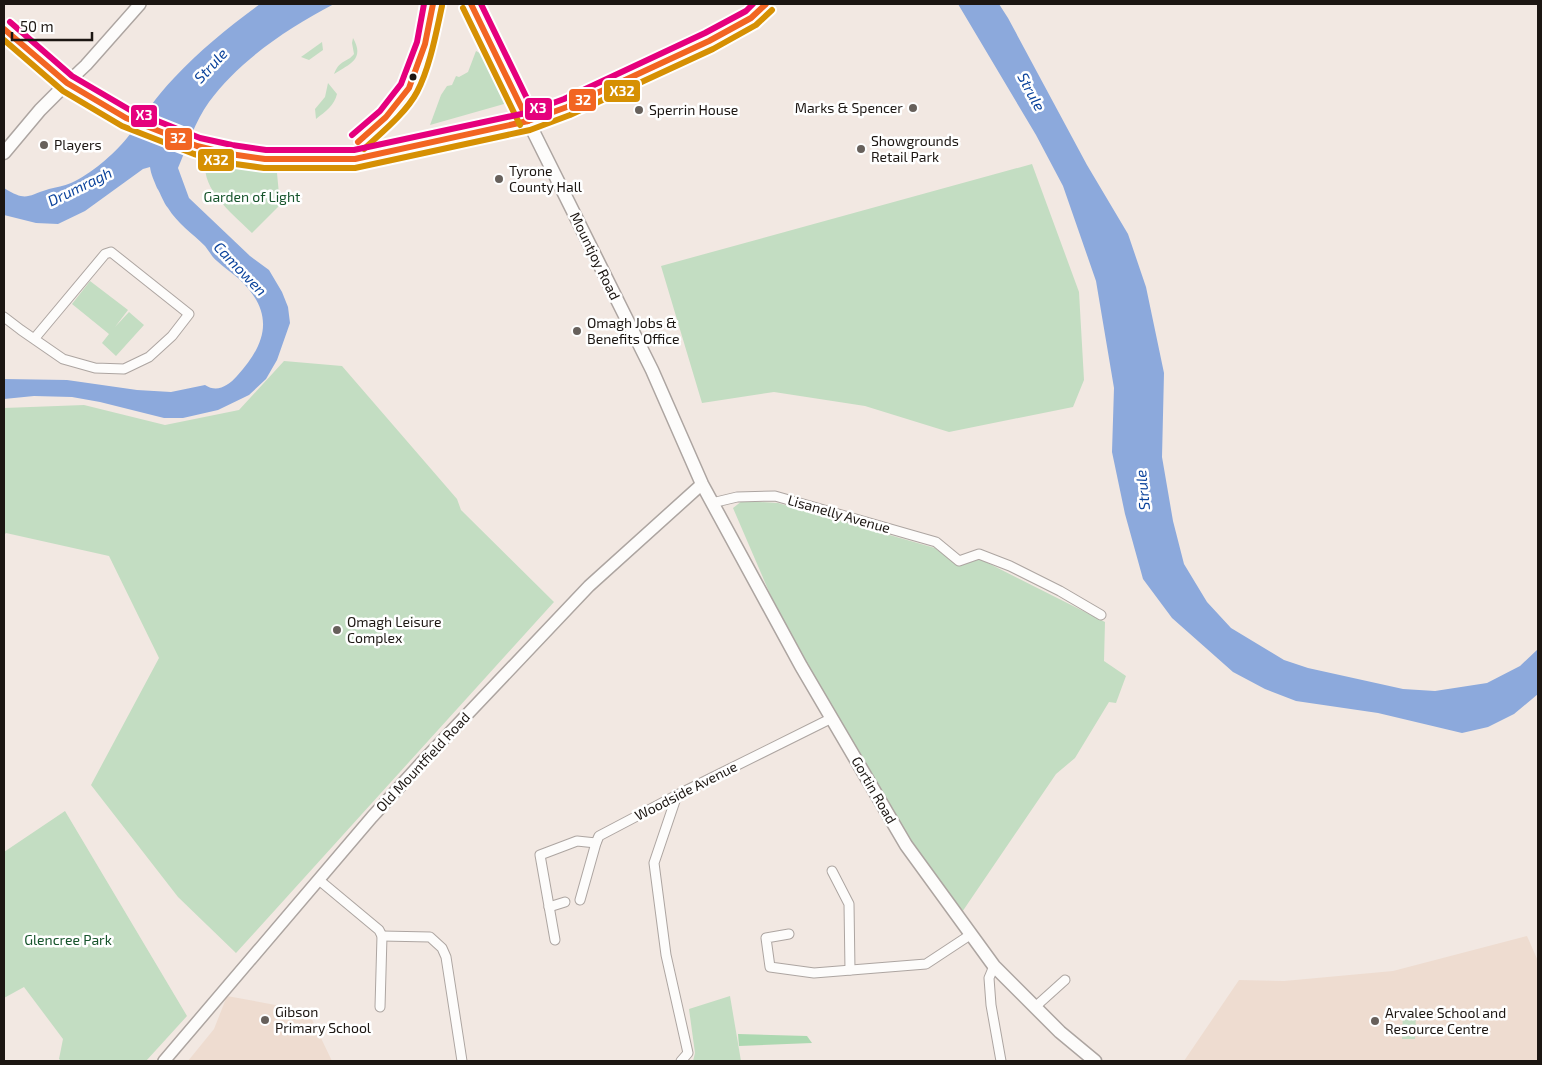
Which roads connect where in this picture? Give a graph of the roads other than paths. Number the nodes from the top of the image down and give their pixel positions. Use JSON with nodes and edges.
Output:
{"nodes":[{"id":1,"x":140,"y":4,"type":"edge"},
{"id":2,"x":471,"y":4,"type":"edge"},
{"id":3,"x":766,"y":4,"type":"edge"},
{"id":4,"x":4,"y":29,"type":"edge"},
{"id":5,"x":67,"y":83,"type":"junction"},
{"id":6,"x":528,"y":120,"type":"junction"},
{"id":7,"x":4,"y":153,"type":"edge"},
{"id":8,"x":4,"y":317,"type":"edge"},
{"id":9,"x":34,"y":339,"type":"junction"},
{"id":10,"x":702,"y":484,"type":"junction"},
{"id":11,"x":712,"y":503,"type":"junction"},
{"id":12,"x":1101,"y":615,"type":"dead end"},
{"id":13,"x":832,"y":718,"type":"junction"},
{"id":14,"x":677,"y":795,"type":"junction"},
{"id":15,"x":596,"y":843,"type":"junction"},
{"id":16,"x":832,"y":871,"type":"dead end"},
{"id":17,"x":319,"y":880,"type":"junction"},
{"id":18,"x":580,"y":900,"type":"dead end"},
{"id":19,"x":565,"y":902,"type":"dead end"},
{"id":20,"x":549,"y":906,"type":"junction"},
{"id":21,"x":790,"y":934,"type":"dead end"},
{"id":22,"x":970,"y":935,"type":"junction"},
{"id":23,"x":382,"y":936,"type":"junction"},
{"id":24,"x":555,"y":940,"type":"dead end"},
{"id":25,"x":994,"y":966,"type":"junction"},
{"id":26,"x":850,"y":970,"type":"junction"},
{"id":27,"x":1065,"y":980,"type":"dead end"},
{"id":28,"x":380,"y":1007,"type":"dead end"},
{"id":29,"x":1035,"y":1007,"type":"junction"},
{"id":30,"x":164,"y":1061,"type":"edge"},
{"id":31,"x":462,"y":1061,"type":"edge"},
{"id":32,"x":681,"y":1061,"type":"edge"},
{"id":33,"x":1001,"y":1061,"type":"edge"},
{"id":34,"x":1095,"y":1061,"type":"edge"}],
"edges":[{"from":1,"to":5,"type":"street"},
{"from":2,"to":6,"type":"street","name":"Mountjoy Road"},
{"from":3,"to":6,"type":"main road"},
{"from":4,"to":5,"type":"main road"},
{"from":5,"to":6,"type":"main road"},
{"from":5,"to":7,"type":"main road"},
{"from":6,"to":10,"type":"main road","name":"Mountjoy Road"},
{"from":8,"to":9,"type":"street"},
{"from":9,"to":9,"type":"street"},
{"from":10,"to":11,"type":"main road","name":"Gortin Road"},
{"from":10,"to":17,"type":"street","name":"Old Mountfield Road"},
{"from":11,"to":12,"type":"street","name":"Lisanelly Avenue"},
{"from":11,"to":13,"type":"main road","name":"Gortin Road"},
{"from":13,"to":14,"type":"street","name":"Woodside Avenue"},
{"from":13,"to":22,"type":"main road","name":"Gortin Road"},
{"from":14,"to":15,"type":"street","name":"Woodside Avenue"},
{"from":14,"to":32,"type":"street"},
{"from":15,"to":18,"type":"street"},
{"from":15,"to":20,"type":"street"},
{"from":16,"to":26,"type":"street"},
{"from":17,"to":23,"type":"street"},
{"from":17,"to":30,"type":"street","name":"Old Mountfield Road"},
{"from":19,"to":20,"type":"street"},
{"from":20,"to":24,"type":"street"},
{"from":21,"to":26,"type":"street"},
{"from":22,"to":25,"type":"main road","name":"Gortin Road"},
{"from":22,"to":26,"type":"street"},
{"from":23,"to":28,"type":"street"},
{"from":23,"to":31,"type":"street"},
{"from":25,"to":29,"type":"main road","name":"Gortin Road"},
{"from":25,"to":33,"type":"street"},
{"from":27,"to":29,"type":"street"},
{"from":29,"to":34,"type":"main road","name":"Gortin Road"}]}
